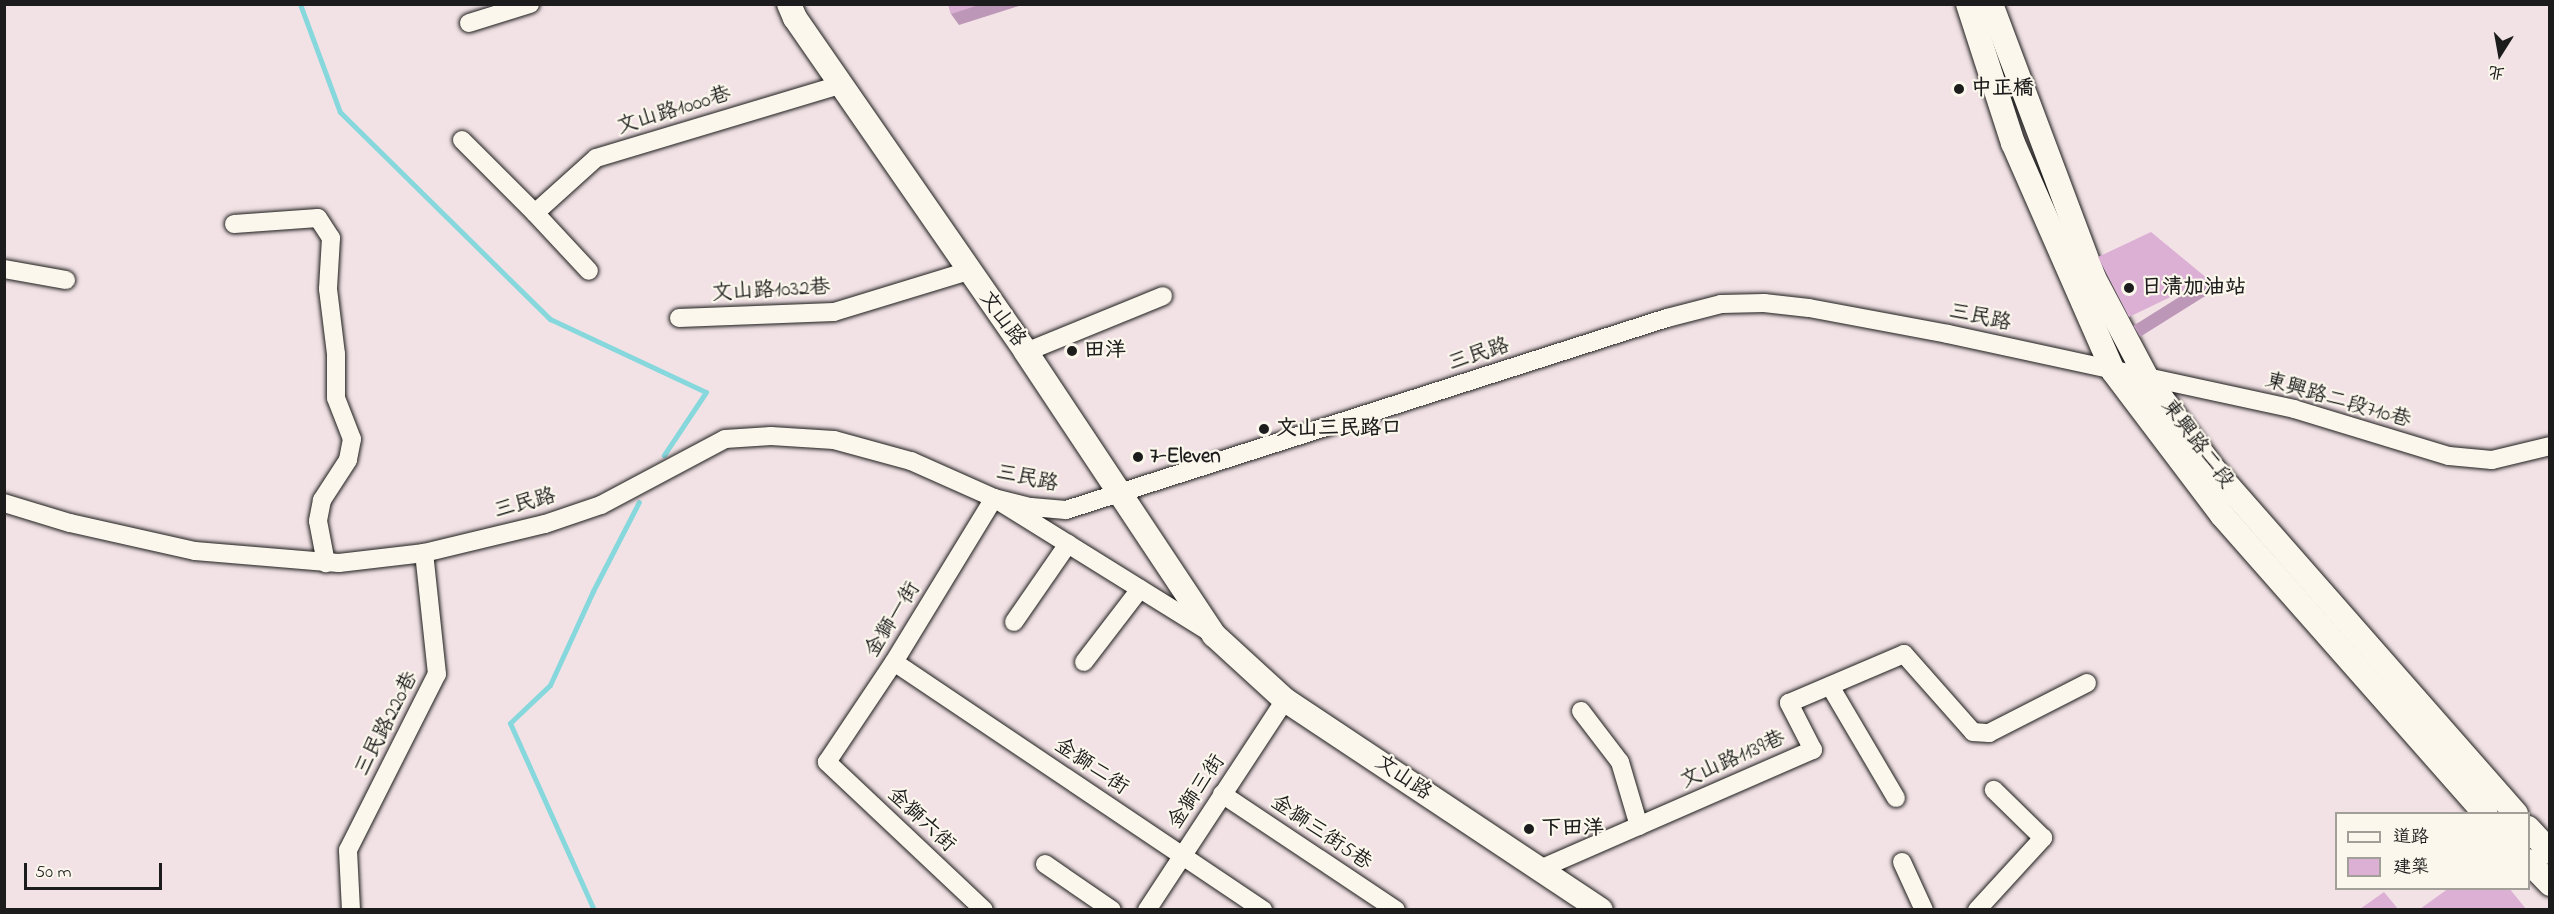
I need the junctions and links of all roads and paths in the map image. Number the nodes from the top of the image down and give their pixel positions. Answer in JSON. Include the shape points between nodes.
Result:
{"nodes":[{"id":1,"x":530,"y":4,"type":"edge"},
{"id":2,"x":789,"y":4,"type":"edge"},
{"id":3,"x":1968,"y":4,"type":"edge"},
{"id":4,"x":1990,"y":4,"type":"edge"},
{"id":5,"x":469,"y":23,"type":"dead end"},
{"id":6,"x":842,"y":84,"type":"junction"},
{"id":7,"x":462,"y":140,"type":"dead end"},
{"id":8,"x":535,"y":213,"type":"junction"},
{"id":9,"x":234,"y":224,"type":"dead end"},
{"id":10,"x":4,"y":269,"type":"edge"},
{"id":11,"x":589,"y":271,"type":"dead end"},
{"id":12,"x":968,"y":271,"type":"junction"},
{"id":13,"x":66,"y":280,"type":"dead end"},
{"id":14,"x":1163,"y":296,"type":"dead end"},
{"id":15,"x":679,"y":318,"type":"dead end"},
{"id":16,"x":1026,"y":352,"type":"junction"},
{"id":17,"x":2113,"y":371,"type":"junction"},
{"id":18,"x":2147,"y":378,"type":"junction"},
{"id":19,"x":2550,"y":446,"type":"edge"},
{"id":20,"x":1118,"y":495,"type":"junction"},
{"id":21,"x":994,"y":498,"type":"junction"},
{"id":22,"x":4,"y":503,"type":"edge"},
{"id":23,"x":1068,"y":544,"type":"junction"},
{"id":24,"x":424,"y":553,"type":"junction"},
{"id":25,"x":326,"y":563,"type":"junction"},
{"id":26,"x":1140,"y":589,"type":"junction"},
{"id":27,"x":1014,"y":622,"type":"dead end"},
{"id":28,"x":1214,"y":635,"type":"junction"},
{"id":29,"x":894,"y":662,"type":"junction"},
{"id":30,"x":1084,"y":662,"type":"dead end"},
{"id":31,"x":2087,"y":683,"type":"dead end"},
{"id":32,"x":1830,"y":686,"type":"junction"},
{"id":33,"x":1285,"y":700,"type":"junction"},
{"id":34,"x":1581,"y":711,"type":"dead end"},
{"id":35,"x":827,"y":762,"type":"joint"},
{"id":36,"x":1994,"y":790,"type":"dead end"},
{"id":37,"x":1222,"y":794,"type":"junction"},
{"id":38,"x":1896,"y":798,"type":"dead end"},
{"id":39,"x":2485,"y":812,"type":"edge"},
{"id":40,"x":2515,"y":812,"type":"edge"},
{"id":41,"x":1639,"y":826,"type":"junction"},
{"id":42,"x":2530,"y":829,"type":"edge"},
{"id":43,"x":2550,"y":852,"type":"edge"},
{"id":44,"x":1181,"y":854,"type":"junction"},
{"id":45,"x":1902,"y":861,"type":"dead end"},
{"id":46,"x":2530,"y":862,"type":"edge"},
{"id":47,"x":1045,"y":864,"type":"dead end"},
{"id":48,"x":1540,"y":869,"type":"junction"},
{"id":49,"x":2550,"y":884,"type":"edge"},
{"id":50,"x":1591,"y":907,"type":"edge"},
{"id":51,"x":351,"y":909,"type":"edge"},
{"id":52,"x":984,"y":909,"type":"edge"},
{"id":53,"x":1112,"y":909,"type":"edge"},
{"id":54,"x":1147,"y":909,"type":"edge"},
{"id":55,"x":1263,"y":909,"type":"edge"},
{"id":56,"x":1396,"y":909,"type":"edge"},
{"id":57,"x":1923,"y":909,"type":"edge"},
{"id":58,"x":1977,"y":909,"type":"edge"}],
"edges":[{"from":1,"to":5,"type":"street"},
{"from":2,"to":6,"type":"main road","name":"文山路"},
{"from":3,"to":17,"type":"main road","name":"東興路二段","via":[[2013,143]]},
{"from":4,"to":18,"type":"main road","name":"東興路二段","via":[[2094,278]]},
{"from":6,"to":8,"type":"street","name":"文山路1000巷","via":[[596,158]]},
{"from":6,"to":12,"type":"main road","name":"文山路"},
{"from":7,"to":8,"type":"street"},
{"from":8,"to":11,"type":"street"},
{"from":9,"to":25,"type":"street","via":[[318,218],[331,238],[328,290],[336,354],[336,398],[352,439],[348,460],[322,500],[318,522]]},
{"from":10,"to":13,"type":"street"},
{"from":12,"to":15,"type":"street","name":"文山路1032巷","via":[[834,312]]},
{"from":12,"to":16,"type":"main road","name":"文山路"},
{"from":14,"to":16,"type":"street"},
{"from":16,"to":20,"type":"main road","name":"文山路"},
{"from":17,"to":18,"type":"street","name":"東興路二段710巷"},
{"from":17,"to":20,"type":"street","name":"三民路","via":[[1809,308],[1721,304],[1666,318]]},
{"from":17,"to":39,"type":"main road","name":"東興路二段","via":[[2222,515]]},
{"from":18,"to":19,"type":"street","name":"東興路二段710巷","via":[[2294,409],[2449,456],[2493,460]]},
{"from":18,"to":40,"type":"main road","name":"東興路二段","via":[[2223,480]]},
{"from":20,"to":21,"type":"street","name":"三民路","via":[[1066,510]]},
{"from":20,"to":28,"type":"main road","name":"文山路"},
{"from":21,"to":23,"type":"street","name":"文山路"},
{"from":21,"to":24,"type":"street","name":"三民路","via":[[911,461],[834,440],[771,436],[725,439],[601,505],[545,524]]},
{"from":21,"to":29,"type":"street","name":"金獅一街"},
{"from":22,"to":25,"type":"street","name":"三民路","via":[[69,524],[195,551]]},
{"from":23,"to":26,"type":"street","name":"文山路"},
{"from":23,"to":27,"type":"street"},
{"from":24,"to":25,"type":"street","name":"三民路"},
{"from":24,"to":51,"type":"street","name":"三民路220巷","via":[[437,674],[348,850]]},
{"from":26,"to":28,"type":"street","name":"文山路"},
{"from":26,"to":30,"type":"street"},
{"from":28,"to":33,"type":"main road","name":"文山路"},
{"from":29,"to":35,"type":"street","name":"金獅一街"},
{"from":29,"to":44,"type":"street","name":"金獅二街"},
{"from":31,"to":32,"type":"street","name":"文山路1139巷","via":[[1989,733],[1973,732],[1904,654]]},
{"from":32,"to":38,"type":"street"},
{"from":32,"to":41,"type":"street","name":"文山路1139巷","via":[[1789,703],[1813,750]]},
{"from":33,"to":37,"type":"street","name":"金獅三街"},
{"from":33,"to":48,"type":"main road","name":"文山路"},
{"from":34,"to":41,"type":"street","via":[[1620,762]]},
{"from":35,"to":52,"type":"street","name":"金獅六街"},
{"from":36,"to":58,"type":"street","via":[[2043,838]]},
{"from":37,"to":44,"type":"street","name":"金獅三街"},
{"from":37,"to":56,"type":"street","name":"金獅三街5巷"},
{"from":41,"to":48,"type":"street","name":"文山路1139巷"},
{"from":42,"to":43,"type":"main road"},
{"from":44,"to":54,"type":"street","name":"金獅三街"},
{"from":44,"to":55,"type":"street","name":"金獅二街"},
{"from":45,"to":57,"type":"street"},
{"from":46,"to":49,"type":"main road"},
{"from":47,"to":53,"type":"street"},
{"from":48,"to":50,"type":"main road","name":"文山路"}]}
